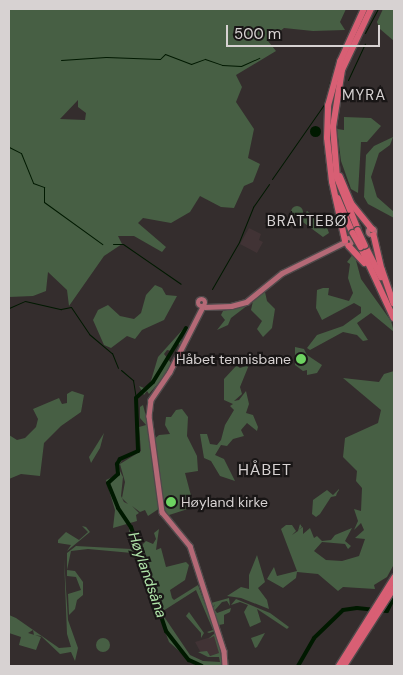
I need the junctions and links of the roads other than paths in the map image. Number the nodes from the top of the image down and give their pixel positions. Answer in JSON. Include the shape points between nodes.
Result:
{"nodes":[{"id":1,"x":364,"y":9,"type":"edge"},
{"id":2,"x":371,"y":9,"type":"edge"},
{"id":3,"x":333,"y":152,"type":"junction"},
{"id":4,"x":332,"y":174,"type":"junction"},
{"id":5,"x":371,"y":233,"type":"junction"},
{"id":6,"x":350,"y":240,"type":"junction"},
{"id":7,"x":393,"y":305,"type":"edge"},
{"id":8,"x":394,"y":318,"type":"edge"},
{"id":9,"x":394,"y":578,"type":"edge"},
{"id":10,"x":394,"y":588,"type":"edge"},
{"id":11,"x":387,"y":596,"type":"junction"},
{"id":12,"x":370,"y":622,"type":"junction"},
{"id":13,"x":225,"y":666,"type":"edge"},
{"id":14,"x":339,"y":666,"type":"edge"},
{"id":15,"x":344,"y":666,"type":"edge"}],
"edges":[{"from":1,"to":4,"type":"highway","via":[[331,90],[327,127]]},
{"from":2,"to":3,"type":"highway","via":[[342,70],[334,115]]},
{"from":3,"to":5,"type":"highway","via":[[352,204]]},
{"from":3,"to":6,"type":"highway"},
{"from":4,"to":6,"type":"highway"},
{"from":4,"to":6,"type":"highway"},
{"from":5,"to":6,"type":"main road"},
{"from":5,"to":7,"type":"highway"},
{"from":6,"to":7,"type":"highway"},
{"from":6,"to":7,"type":"highway","bridge":true,"via":[[363,246]]},
{"from":6,"to":13,"type":"main road","via":[[282,273],[249,300],[221,306],[203,305],[170,372],[151,400],[149,416],[162,512],[190,546],[224,652]]},
{"from":7,"to":8,"type":"highway"},
{"from":9,"to":11,"type":"highway"},
{"from":10,"to":11,"type":"highway"},
{"from":11,"to":12,"type":"highway"},
{"from":12,"to":14,"type":"highway"},
{"from":12,"to":15,"type":"highway"}]}
